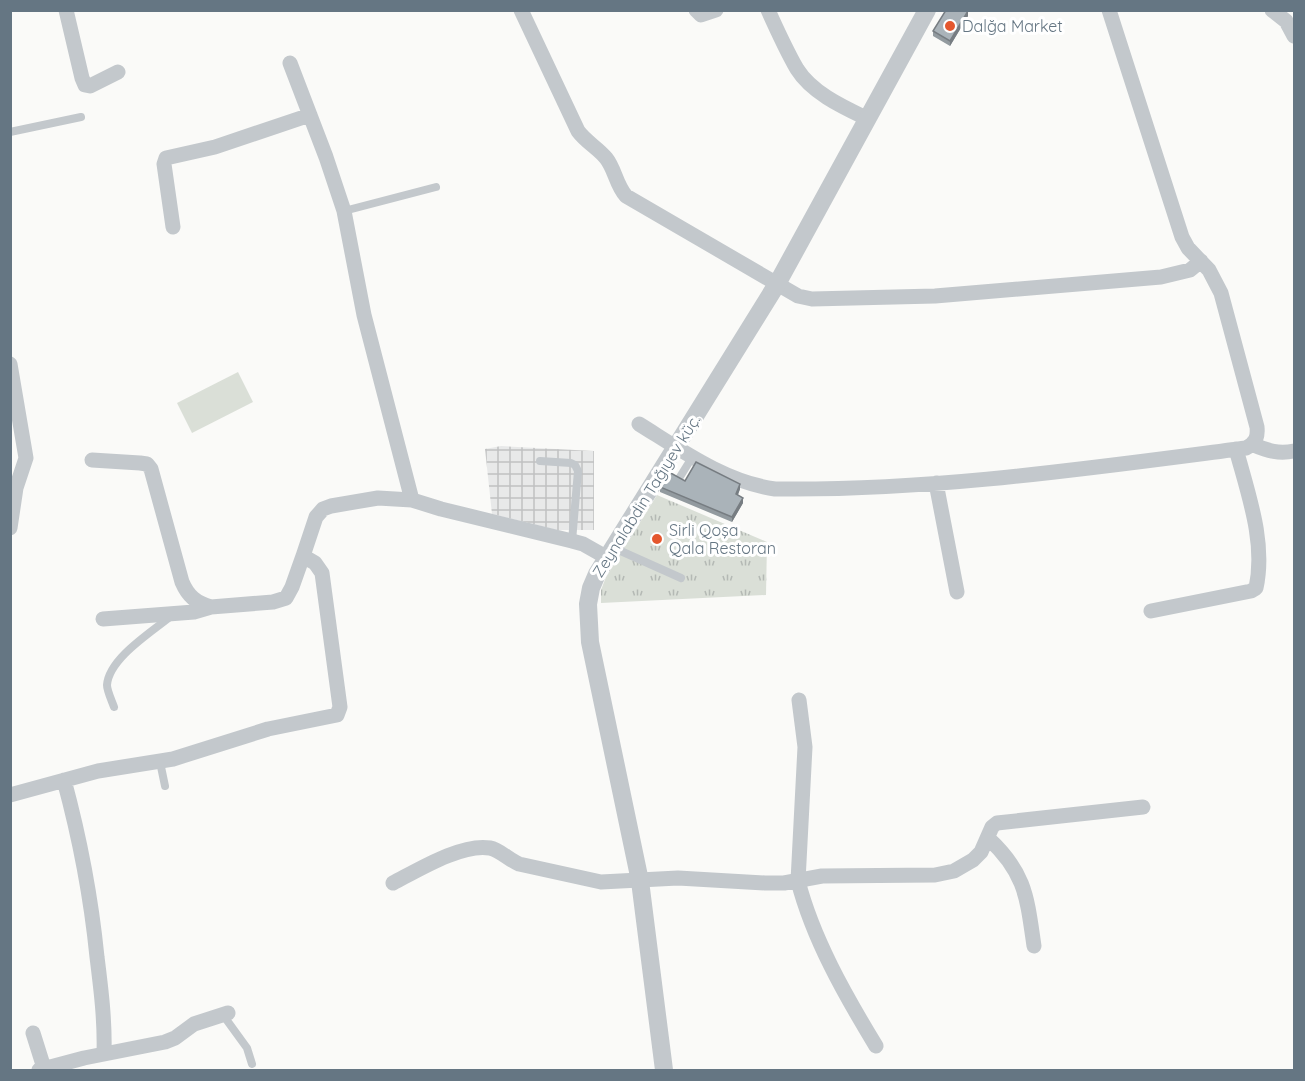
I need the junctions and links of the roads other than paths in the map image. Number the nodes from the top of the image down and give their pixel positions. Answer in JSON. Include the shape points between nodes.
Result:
{"nodes":[{"id":1,"x":66,"y":10,"type":"edge"},
{"id":2,"x":521,"y":10,"type":"edge"},
{"id":3,"x":696,"y":10,"type":"edge"},
{"id":4,"x":716,"y":10,"type":"edge"},
{"id":5,"x":768,"y":10,"type":"edge"},
{"id":6,"x":927,"y":10,"type":"edge"},
{"id":7,"x":1109,"y":10,"type":"edge"},
{"id":8,"x":1272,"y":10,"type":"edge"},
{"id":9,"x":1294,"y":36,"type":"edge"},
{"id":10,"x":290,"y":63,"type":"dead end"},
{"id":11,"x":118,"y":72,"type":"dead end"},
{"id":12,"x":310,"y":115,"type":"junction"},
{"id":13,"x":81,"y":117,"type":"dead end"},
{"id":14,"x":867,"y":119,"type":"junction"},
{"id":15,"x":10,"y":132,"type":"edge"},
{"id":16,"x":436,"y":187,"type":"dead end"},
{"id":17,"x":344,"y":211,"type":"junction"},
{"id":18,"x":173,"y":227,"type":"dead end"},
{"id":19,"x":1200,"y":261,"type":"junction"},
{"id":20,"x":777,"y":284,"type":"junction"},
{"id":21,"x":11,"y":371,"type":"edge"},
{"id":22,"x":639,"y":424,"type":"dead end"},
{"id":23,"x":1254,"y":444,"type":"junction"},
{"id":24,"x":677,"y":447,"type":"junction"},
{"id":25,"x":1236,"y":449,"type":"junction"},
{"id":26,"x":1294,"y":451,"type":"edge"},
{"id":27,"x":693,"y":456,"type":"junction"},
{"id":28,"x":92,"y":460,"type":"dead end"},
{"id":29,"x":540,"y":460,"type":"dead end"},
{"id":30,"x":678,"y":480,"type":"edge"},
{"id":31,"x":936,"y":483,"type":"junction"},
{"id":32,"x":412,"y":500,"type":"junction"},
{"id":33,"x":10,"y":528,"type":"edge"},
{"id":34,"x":572,"y":540,"type":"junction"},
{"id":35,"x":609,"y":552,"type":"junction"},
{"id":36,"x":303,"y":556,"type":"junction"},
{"id":37,"x":681,"y":578,"type":"dead end"},
{"id":38,"x":957,"y":592,"type":"dead end"},
{"id":39,"x":211,"y":608,"type":"junction"},
{"id":40,"x":1151,"y":611,"type":"dead end"},
{"id":41,"x":174,"y":614,"type":"junction"},
{"id":42,"x":103,"y":619,"type":"dead end"},
{"id":43,"x":799,"y":700,"type":"dead end"},
{"id":44,"x":114,"y":707,"type":"dead end"},
{"id":45,"x":160,"y":762,"type":"junction"},
{"id":46,"x":64,"y":780,"type":"junction"},
{"id":47,"x":165,"y":786,"type":"dead end"},
{"id":48,"x":10,"y":795,"type":"edge"},
{"id":49,"x":1143,"y":807,"type":"dead end"},
{"id":50,"x":988,"y":838,"type":"junction"},
{"id":51,"x":640,"y":880,"type":"junction"},
{"id":52,"x":798,"y":881,"type":"junction"},
{"id":53,"x":393,"y":884,"type":"dead end"},
{"id":54,"x":1034,"y":946,"type":"dead end"},
{"id":55,"x":225,"y":1014,"type":"joint"},
{"id":56,"x":33,"y":1033,"type":"dead end"},
{"id":57,"x":876,"y":1046,"type":"dead end"},
{"id":58,"x":104,"y":1053,"type":"junction"},
{"id":59,"x":85,"y":1064,"type":"edge"},
{"id":60,"x":252,"y":1064,"type":"dead end"},
{"id":61,"x":41,"y":1070,"type":"edge"},
{"id":62,"x":664,"y":1071,"type":"edge"}],
"edges":[{"from":1,"to":11,"type":"street","via":[[85,85]]},
{"from":2,"to":20,"type":"street","via":[[578,131],[605,157],[626,196]]},
{"from":3,"to":4,"type":"street","via":[[701,15]]},
{"from":5,"to":14,"type":"street","via":[[797,70],[817,90]]},
{"from":6,"to":14,"type":"street","name":"Zeynalabdin Tağıyev küç."},
{"from":7,"to":19,"type":"street","via":[[1182,237]]},
{"from":8,"to":9,"type":"street","via":[[1286,21]]},
{"from":10,"to":12,"type":"street"},
{"from":12,"to":17,"type":"street"},
{"from":12,"to":18,"type":"street","via":[[215,147],[166,158]]},
{"from":13,"to":15,"type":"lane"},
{"from":14,"to":20,"type":"street","name":"Zeynalabdin Tağıyev küç."},
{"from":16,"to":17,"type":"lane"},
{"from":17,"to":32,"type":"street","via":[[364,315]]},
{"from":19,"to":20,"type":"street","via":[[1190,270],[1161,277],[935,296],[812,299]]},
{"from":19,"to":23,"type":"street","via":[[1221,293],[1257,427]]},
{"from":20,"to":24,"type":"street","name":"Zeynalabdin Tağıyev küç."},
{"from":21,"to":33,"type":"street","via":[[26,458],[16,488]]},
{"from":22,"to":24,"type":"street"},
{"from":23,"to":25,"type":"street"},
{"from":23,"to":26,"type":"street","via":[[1267,451]]},
{"from":24,"to":27,"type":"street"},
{"from":24,"to":35,"type":"street","name":"Zeynalabdin Tağıyev küç."},
{"from":25,"to":31,"type":"street"},
{"from":25,"to":40,"type":"street","via":[[1257,535],[1256,588]]},
{"from":27,"to":30,"type":"lane"},
{"from":27,"to":31,"type":"street","via":[[738,480],[775,489]]},
{"from":28,"to":39,"type":"street","via":[[147,464],[152,469],[182,582],[190,597]]},
{"from":29,"to":34,"type":"lane","via":[[572,463],[578,471]]},
{"from":31,"to":38,"type":"street"},
{"from":32,"to":34,"type":"street"},
{"from":32,"to":36,"type":"street","via":[[378,498],[323,509],[316,517]]},
{"from":34,"to":35,"type":"street"},
{"from":35,"to":37,"type":"lane"},
{"from":35,"to":51,"type":"street","name":"Zeynalabdin Tağıyev küç.","via":[[591,588],[588,622]]},
{"from":36,"to":39,"type":"street","via":[[286,598]]},
{"from":36,"to":45,"type":"street","via":[[322,573],[340,712]]},
{"from":39,"to":41,"type":"street"},
{"from":41,"to":42,"type":"street"},
{"from":41,"to":44,"type":"lane","via":[[120,658],[107,685]]},
{"from":43,"to":52,"type":"street","via":[[805,747]]},
{"from":45,"to":46,"type":"street"},
{"from":45,"to":47,"type":"lane"},
{"from":46,"to":48,"type":"street"},
{"from":46,"to":58,"type":"street","via":[[86,868],[105,1026]]},
{"from":49,"to":50,"type":"street","via":[[1007,820],[992,827]]},
{"from":50,"to":52,"type":"street","via":[[973,860],[954,871],[935,875],[822,876]]},
{"from":50,"to":54,"type":"street","via":[[1005,854],[1020,878]]},
{"from":51,"to":52,"type":"street","via":[[678,878],[765,884]]},
{"from":51,"to":53,"type":"street","via":[[601,882],[519,864],[498,850],[480,848],[424,867]]},
{"from":51,"to":62,"type":"street","name":"Zeynalabdin Tağıyev küç."},
{"from":52,"to":57,"type":"street","via":[[845,995]]},
{"from":55,"to":58,"type":"street","via":[[194,1024],[165,1042]]},
{"from":55,"to":60,"type":"lane","via":[[247,1048]]},
{"from":56,"to":61,"type":"street"},
{"from":58,"to":59,"type":"street"},
{"from":59,"to":61,"type":"street"}]}
